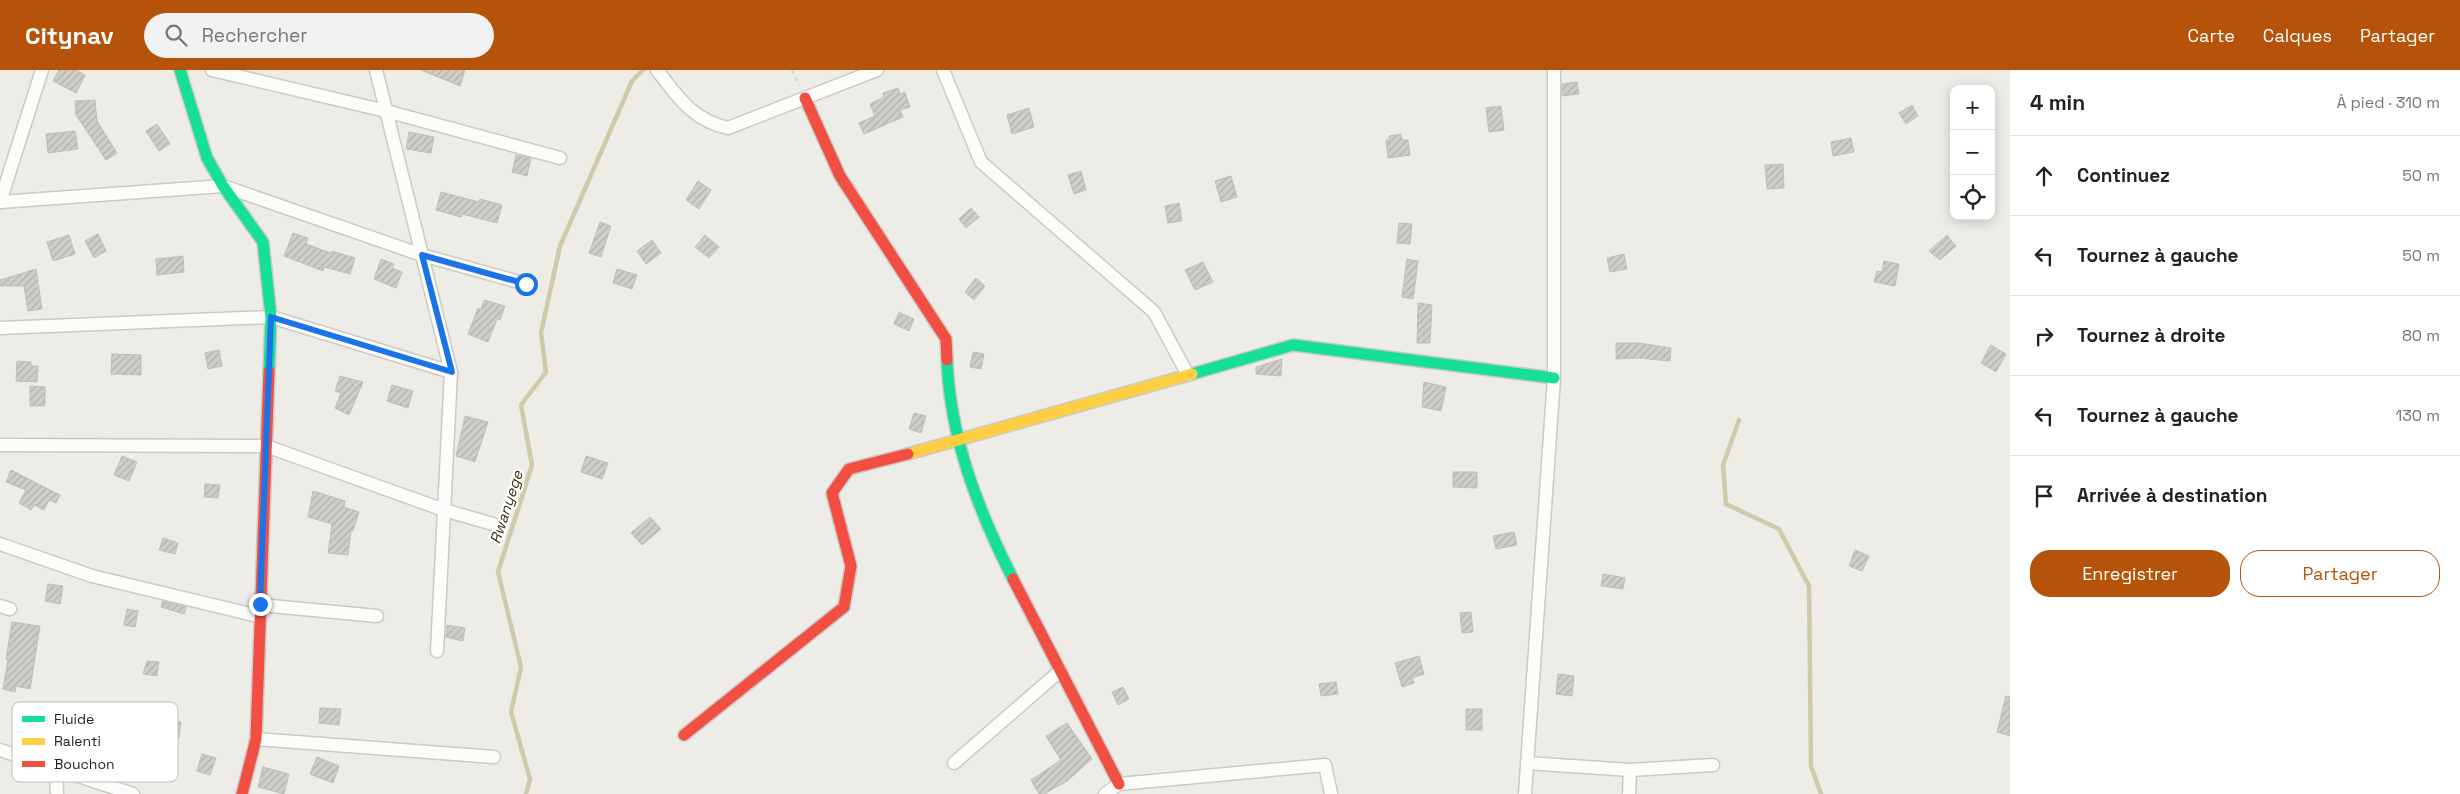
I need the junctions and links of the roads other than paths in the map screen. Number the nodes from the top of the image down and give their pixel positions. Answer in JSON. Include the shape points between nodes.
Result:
{"nodes":[{"id":1,"x":42,"y":70,"type":"edge"},
{"id":2,"x":180,"y":70,"type":"edge"},
{"id":3,"x":212,"y":70,"type":"edge"},
{"id":4,"x":376,"y":70,"type":"edge"},
{"id":5,"x":657,"y":70,"type":"edge"},
{"id":6,"x":877,"y":70,"type":"edge"},
{"id":7,"x":943,"y":70,"type":"edge"},
{"id":8,"x":1554,"y":70,"type":"edge"},
{"id":9,"x":805,"y":98,"type":"junction"},
{"id":10,"x":386,"y":111,"type":"junction"},
{"id":11,"x":560,"y":158,"type":"dead end"},
{"id":12,"x":222,"y":186,"type":"junction"},
{"id":13,"x":0,"y":202,"type":"edge"},
{"id":14,"x":422,"y":255,"type":"junction"},
{"id":15,"x":526,"y":284,"type":"dead end"},
{"id":16,"x":271,"y":317,"type":"junction"},
{"id":17,"x":0,"y":328,"type":"edge"},
{"id":18,"x":452,"y":372,"type":"junction"},
{"id":19,"x":1188,"y":375,"type":"junction"},
{"id":20,"x":1554,"y":378,"type":"junction"},
{"id":21,"x":958,"y":441,"type":"junction"},
{"id":22,"x":0,"y":445,"type":"edge"},
{"id":23,"x":266,"y":446,"type":"junction"},
{"id":24,"x":444,"y":510,"type":"junction"},
{"id":25,"x":493,"y":524,"type":"dead end"},
{"id":26,"x":0,"y":544,"type":"edge"},
{"id":27,"x":259,"y":610,"type":"junction"},
{"id":28,"x":377,"y":616,"type":"dead end"},
{"id":29,"x":436,"y":651,"type":"dead end"},
{"id":30,"x":1060,"y":671,"type":"junction"},
{"id":31,"x":684,"y":735,"type":"dead end"},
{"id":32,"x":256,"y":739,"type":"junction"},
{"id":33,"x":0,"y":750,"type":"edge"},
{"id":34,"x":12,"y":754,"type":"edge"},
{"id":35,"x":494,"y":757,"type":"dead end"},
{"id":36,"x":954,"y":763,"type":"dead end"},
{"id":37,"x":1528,"y":763,"type":"junction"},
{"id":38,"x":1713,"y":765,"type":"dead end"},
{"id":39,"x":1630,"y":770,"type":"junction"},
{"id":40,"x":99,"y":782,"type":"edge"},
{"id":41,"x":1119,"y":784,"type":"junction"},
{"id":42,"x":134,"y":794,"type":"edge"},
{"id":43,"x":242,"y":794,"type":"edge"},
{"id":44,"x":1105,"y":794,"type":"edge"},
{"id":45,"x":1331,"y":794,"type":"edge"},
{"id":46,"x":1525,"y":794,"type":"edge"},
{"id":47,"x":1629,"y":794,"type":"edge"}],
"edges":[{"from":1,"to":13,"type":"street"},
{"from":2,"to":12,"type":"street","via":[[207,158]]},
{"from":3,"to":10,"type":"street"},
{"from":4,"to":10,"type":"street"},
{"from":5,"to":9,"type":"street","via":[[683,103],[709,124],[728,128]]},
{"from":6,"to":9,"type":"street"},
{"from":7,"to":19,"type":"street","via":[[981,162],[1154,312]]},
{"from":8,"to":20,"type":"street"},
{"from":9,"to":21,"type":"street","via":[[840,176],[946,339],[948,392]]},
{"from":10,"to":11,"type":"street"},
{"from":10,"to":14,"type":"street"},
{"from":12,"to":13,"type":"street"},
{"from":12,"to":14,"type":"street"},
{"from":12,"to":16,"type":"street","via":[[263,242]]},
{"from":14,"to":15,"type":"street"},
{"from":14,"to":18,"type":"street"},
{"from":16,"to":17,"type":"street"},
{"from":16,"to":18,"type":"street"},
{"from":16,"to":23,"type":"street"},
{"from":18,"to":24,"type":"street"},
{"from":19,"to":20,"type":"street","via":[[1293,345]]},
{"from":19,"to":21,"type":"street"},
{"from":20,"to":37,"type":"street"},
{"from":21,"to":30,"type":"street","via":[[991,535]]},
{"from":21,"to":31,"type":"street","via":[[849,469],[832,493],[851,566],[844,607]]},
{"from":22,"to":23,"type":"street"},
{"from":23,"to":24,"type":"street"},
{"from":23,"to":27,"type":"street"},
{"from":24,"to":25,"type":"street"},
{"from":24,"to":29,"type":"street"},
{"from":26,"to":27,"type":"street","via":[[92,576]]},
{"from":27,"to":28,"type":"street"},
{"from":27,"to":32,"type":"street"},
{"from":30,"to":36,"type":"street"},
{"from":30,"to":41,"type":"street"},
{"from":32,"to":35,"type":"street"},
{"from":32,"to":43,"type":"street"},
{"from":33,"to":34,"type":"street"},
{"from":37,"to":39,"type":"street"},
{"from":37,"to":46,"type":"street"},
{"from":38,"to":39,"type":"street"},
{"from":39,"to":47,"type":"street"},
{"from":40,"to":42,"type":"street"},
{"from":41,"to":44,"type":"street"},
{"from":41,"to":45,"type":"street","via":[[1325,764]]}]}
